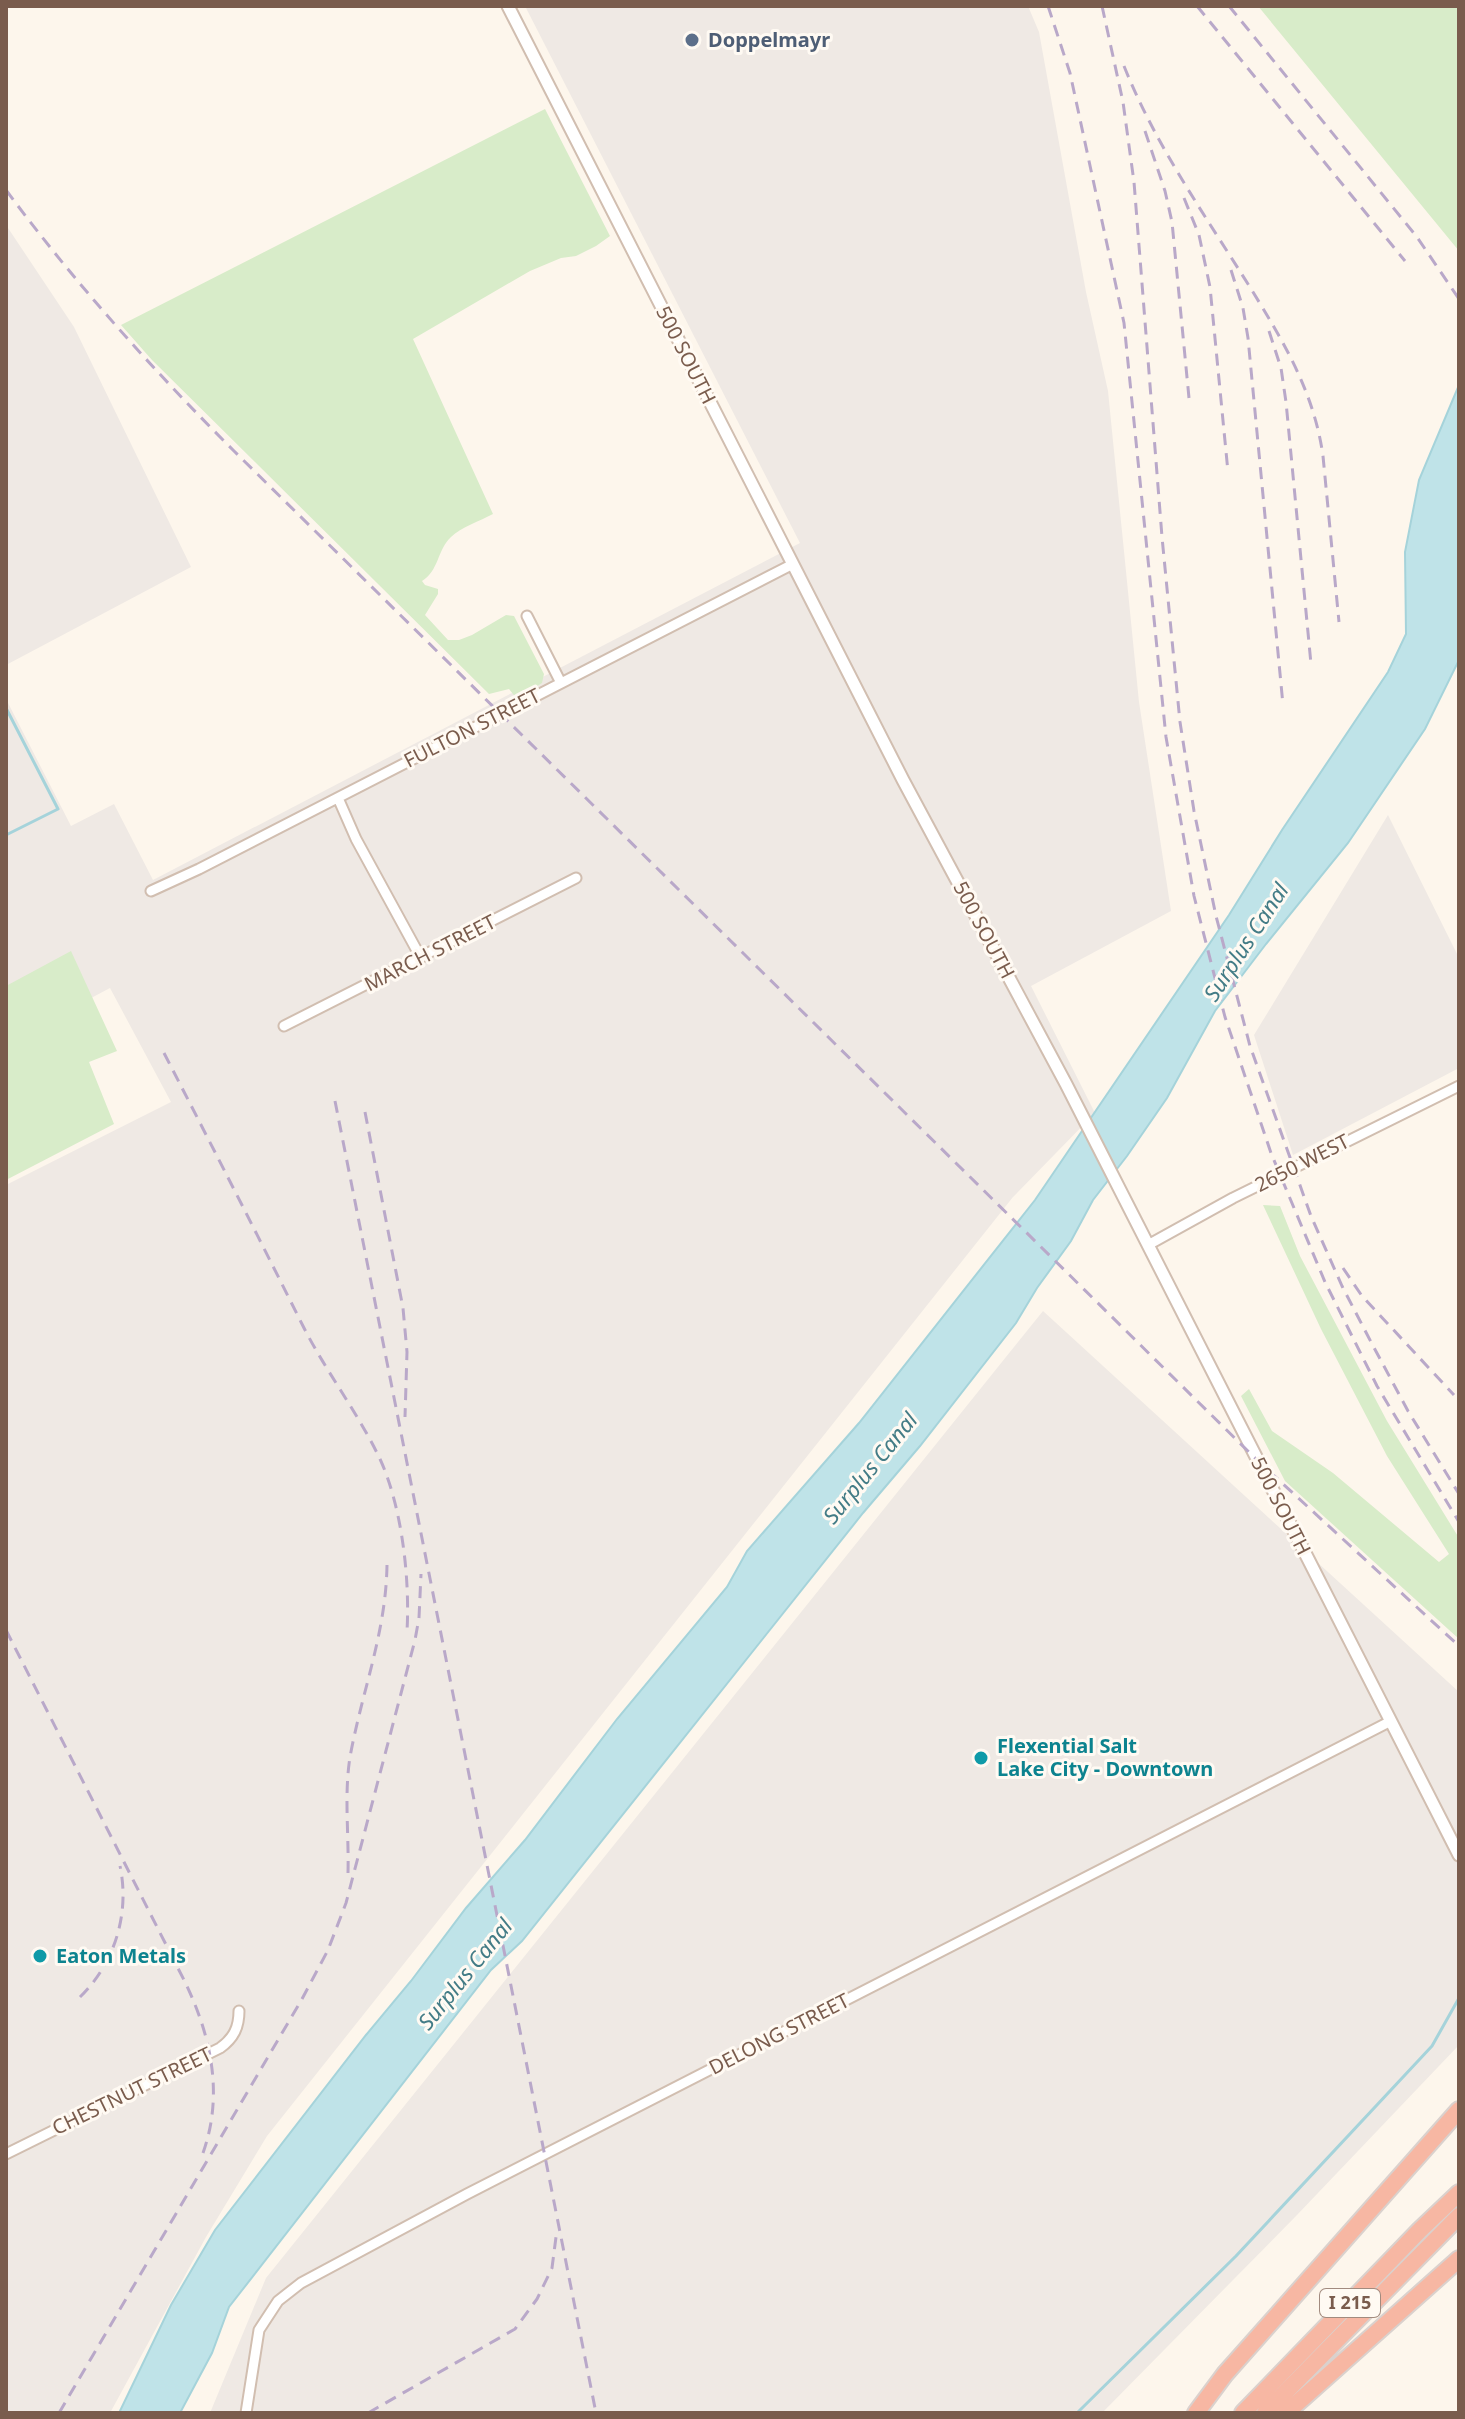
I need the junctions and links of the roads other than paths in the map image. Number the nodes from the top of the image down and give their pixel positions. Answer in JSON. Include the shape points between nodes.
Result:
{"nodes":[{"id":1,"x":508,"y":6,"type":"edge"},
{"id":2,"x":793,"y":564,"type":"junction"},
{"id":3,"x":527,"y":616,"type":"dead end"},
{"id":4,"x":561,"y":683,"type":"junction"},
{"id":5,"x":338,"y":798,"type":"junction"},
{"id":6,"x":576,"y":878,"type":"dead end"},
{"id":7,"x":151,"y":891,"type":"dead end"},
{"id":8,"x":421,"y":958,"type":"junction"},
{"id":9,"x":284,"y":1026,"type":"dead end"},
{"id":10,"x":1459,"y":1086,"type":"edge"},
{"id":11,"x":1148,"y":1245,"type":"junction"},
{"id":12,"x":1391,"y":1721,"type":"junction"},
{"id":13,"x":1459,"y":1855,"type":"edge"},
{"id":14,"x":239,"y":2011,"type":"dead end"},
{"id":15,"x":1459,"y":2110,"type":"edge"},
{"id":16,"x":6,"y":2154,"type":"edge"},
{"id":17,"x":1459,"y":2193,"type":"edge"},
{"id":18,"x":1459,"y":2216,"type":"edge"},
{"id":19,"x":1459,"y":2259,"type":"edge"},
{"id":20,"x":246,"y":2413,"type":"edge"},
{"id":21,"x":1196,"y":2413,"type":"edge"},
{"id":22,"x":1243,"y":2413,"type":"edge"},
{"id":23,"x":1265,"y":2413,"type":"edge"},
{"id":24,"x":1286,"y":2413,"type":"edge"}],
"edges":[{"from":1,"to":2,"type":"street","name":"500 SOUTH"},
{"from":2,"to":4,"type":"street","name":"FULTON STREET"},
{"from":2,"to":11,"type":"street","name":"500 SOUTH"},
{"from":3,"to":4,"type":"street"},
{"from":4,"to":5,"type":"street","name":"FULTON STREET"},
{"from":5,"to":7,"type":"street","name":"FULTON STREET"},
{"from":5,"to":8,"type":"street"},
{"from":6,"to":8,"type":"street","name":"MARCH STREET"},
{"from":8,"to":9,"type":"street","name":"MARCH STREET"},
{"from":10,"to":11,"type":"street","name":"2650 WEST"},
{"from":11,"to":12,"type":"street","name":"500 SOUTH"},
{"from":12,"to":13,"type":"street","name":"500 SOUTH"},
{"from":12,"to":20,"type":"street","name":"DELONG STREET","via":[[312,2277],[278,2301],[259,2330]]},
{"from":14,"to":16,"type":"street","name":"CHESTNUT STREET","via":[[232,2038],[220,2048]]},
{"from":15,"to":21,"type":"highway"},
{"from":17,"to":22,"type":"highway","number":"I 215"},
{"from":18,"to":23,"type":"highway","number":"I 215"},
{"from":19,"to":24,"type":"highway"}]}
